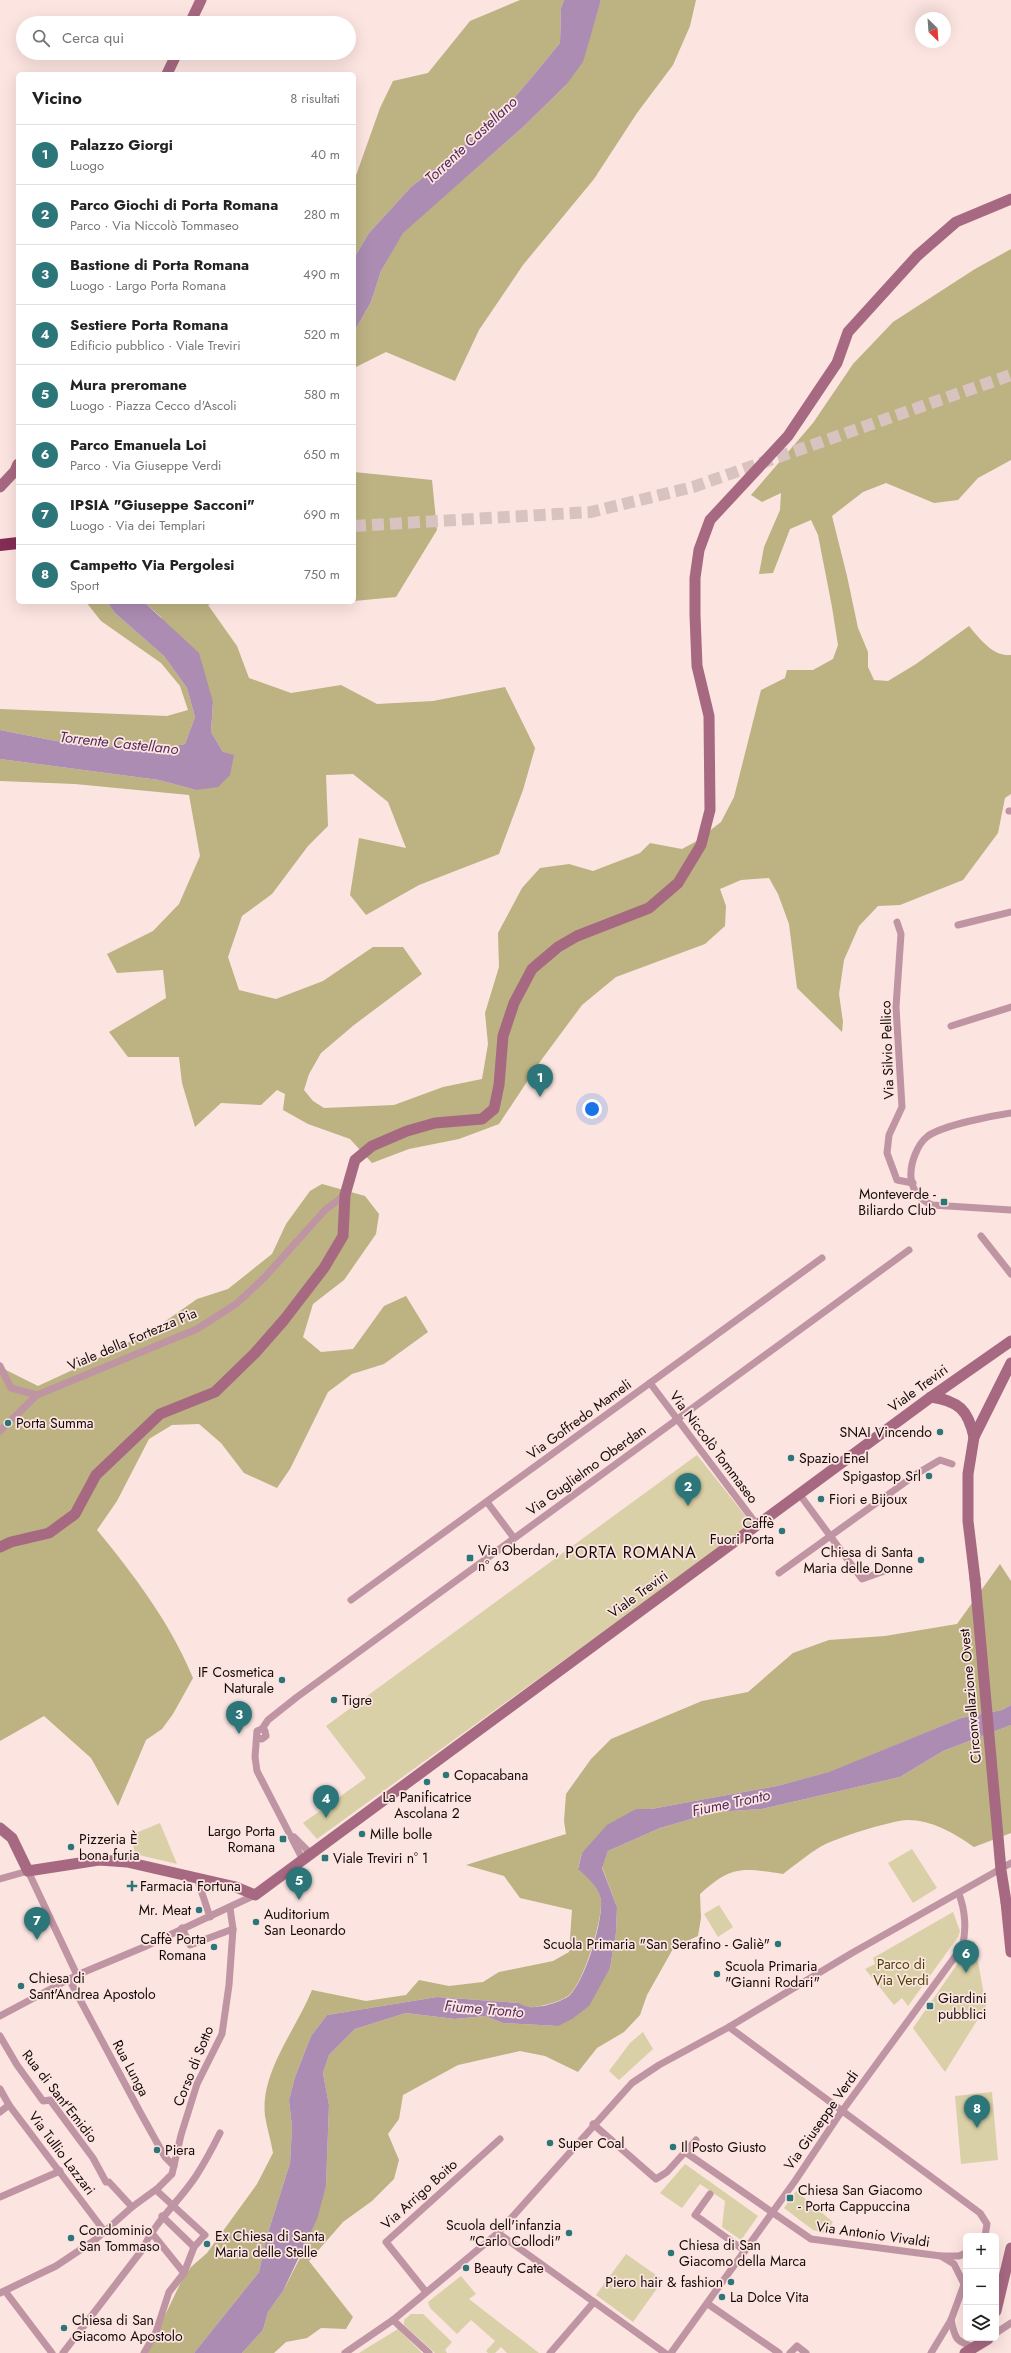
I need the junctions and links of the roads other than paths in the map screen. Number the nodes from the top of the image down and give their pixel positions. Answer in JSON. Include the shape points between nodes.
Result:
{"nodes":[{"id":1,"x":201,"y":0,"type":"edge"},
{"id":2,"x":193,"y":16,"type":"edge"},
{"id":3,"x":173,"y":60,"type":"edge"},
{"id":4,"x":168,"y":72,"type":"edge"},
{"id":5,"x":1011,"y":199,"type":"edge"},
{"id":6,"x":16,"y":469,"type":"edge"},
{"id":7,"x":0,"y":488,"type":"edge"},
{"id":8,"x":16,"y":544,"type":"edge"},
{"id":9,"x":0,"y":545,"type":"edge"},
{"id":10,"x":1011,"y":912,"type":"edge"},
{"id":11,"x":897,"y":922,"type":"dead end"},
{"id":12,"x":958,"y":925,"type":"dead end"},
{"id":13,"x":1011,"y":1007,"type":"edge"},
{"id":14,"x":951,"y":1026,"type":"dead end"},
{"id":15,"x":1011,"y":1113,"type":"edge"},
{"id":16,"x":913,"y":1184,"type":"junction"},
{"id":17,"x":345,"y":1195,"type":"junction"},
{"id":18,"x":1011,"y":1210,"type":"edge"},
{"id":19,"x":981,"y":1236,"type":"dead end"},
{"id":20,"x":909,"y":1250,"type":"dead end"},
{"id":21,"x":822,"y":1258,"type":"dead end"},
{"id":22,"x":1011,"y":1274,"type":"edge"},
{"id":23,"x":1011,"y":1341,"type":"edge"},
{"id":24,"x":1011,"y":1363,"type":"edge"},
{"id":25,"x":0,"y":1366,"type":"edge"},
{"id":26,"x":650,"y":1384,"type":"junction"},
{"id":27,"x":37,"y":1395,"type":"junction"},
{"id":28,"x":931,"y":1397,"type":"junction"},
{"id":29,"x":676,"y":1420,"type":"junction"},
{"id":30,"x":0,"y":1431,"type":"edge"},
{"id":31,"x":974,"y":1437,"type":"junction"},
{"id":32,"x":952,"y":1464,"type":"dead end"},
{"id":33,"x":800,"y":1495,"type":"junction"},
{"id":34,"x":487,"y":1502,"type":"junction"},
{"id":35,"x":758,"y":1526,"type":"junction"},
{"id":36,"x":830,"y":1536,"type":"junction"},
{"id":37,"x":514,"y":1538,"type":"junction"},
{"id":38,"x":0,"y":1547,"type":"edge"},
{"id":39,"x":890,"y":1569,"type":"dead end"},
{"id":40,"x":779,"y":1573,"type":"dead end"},
{"id":41,"x":351,"y":1600,"type":"dead end"},
{"id":42,"x":0,"y":1828,"type":"edge"},
{"id":43,"x":307,"y":1857,"type":"junction"},
{"id":44,"x":1011,"y":1864,"type":"edge"},
{"id":45,"x":28,"y":1871,"type":"junction"},
{"id":46,"x":197,"y":1878,"type":"junction"},
{"id":47,"x":0,"y":1879,"type":"edge"},
{"id":48,"x":959,"y":1894,"type":"junction"},
{"id":49,"x":255,"y":1895,"type":"junction"},
{"id":50,"x":230,"y":1908,"type":"junction"},
{"id":51,"x":210,"y":1917,"type":"junction"},
{"id":52,"x":182,"y":1928,"type":"junction"},
{"id":53,"x":233,"y":1929,"type":"junction"},
{"id":54,"x":1011,"y":1952,"type":"edge"},
{"id":55,"x":77,"y":1974,"type":"junction"},
{"id":56,"x":69,"y":1979,"type":"junction"},
{"id":57,"x":0,"y":2016,"type":"edge"},
{"id":58,"x":729,"y":2027,"type":"junction"},
{"id":59,"x":0,"y":2036,"type":"edge"},
{"id":60,"x":0,"y":2089,"type":"edge"},
{"id":61,"x":9,"y":2105,"type":"junction"},
{"id":62,"x":842,"y":2111,"type":"junction"},
{"id":63,"x":0,"y":2112,"type":"edge"},
{"id":64,"x":593,"y":2124,"type":"junction"},
{"id":65,"x":220,"y":2133,"type":"dead end"},
{"id":66,"x":500,"y":2139,"type":"dead end"},
{"id":67,"x":696,"y":2140,"type":"dead end"},
{"id":68,"x":685,"y":2152,"type":"junction"},
{"id":69,"x":174,"y":2166,"type":"junction"},
{"id":70,"x":60,"y":2171,"type":"junction"},
{"id":71,"x":156,"y":2190,"type":"junction"},
{"id":72,"x":710,"y":2194,"type":"dead end"},
{"id":73,"x":0,"y":2197,"type":"edge"},
{"id":74,"x":173,"y":2205,"type":"junction"},
{"id":75,"x":132,"y":2207,"type":"junction"},
{"id":76,"x":772,"y":2213,"type":"junction"},
{"id":77,"x":162,"y":2216,"type":"junction"},
{"id":78,"x":105,"y":2232,"type":"junction"},
{"id":79,"x":151,"y":2232,"type":"junction"},
{"id":80,"x":498,"y":2233,"type":"junction"},
{"id":81,"x":986,"y":2233,"type":"edge"},
{"id":82,"x":194,"y":2247,"type":"junction"},
{"id":83,"x":1011,"y":2248,"type":"edge"},
{"id":84,"x":745,"y":2251,"type":"junction"},
{"id":85,"x":963,"y":2254,"type":"edge"},
{"id":86,"x":941,"y":2256,"type":"junction"},
{"id":87,"x":184,"y":2273,"type":"junction"},
{"id":88,"x":963,"y":2279,"type":"edge"},
{"id":89,"x":963,"y":2287,"type":"edge"},
{"id":90,"x":2,"y":2292,"type":"edge"},
{"id":91,"x":426,"y":2292,"type":"junction"},
{"id":92,"x":594,"y":2302,"type":"junction"},
{"id":93,"x":708,"y":2304,"type":"junction"},
{"id":94,"x":997,"y":2305,"type":"edge"},
{"id":95,"x":393,"y":2320,"type":"junction"},
{"id":96,"x":951,"y":2320,"type":"junction"},
{"id":97,"x":1011,"y":2323,"type":"edge"},
{"id":98,"x":999,"y":2331,"type":"edge"},
{"id":99,"x":988,"y":2341,"type":"edge"},
{"id":100,"x":980,"y":2350,"type":"edge"},
{"id":101,"x":52,"y":2353,"type":"edge"},
{"id":102,"x":63,"y":2353,"type":"edge"},
{"id":103,"x":144,"y":2353,"type":"edge"},
{"id":104,"x":345,"y":2353,"type":"edge"},
{"id":105,"x":429,"y":2353,"type":"edge"},
{"id":106,"x":550,"y":2353,"type":"edge"},
{"id":107,"x":665,"y":2353,"type":"edge"},
{"id":108,"x":671,"y":2353,"type":"edge"},
{"id":109,"x":779,"y":2353,"type":"edge"},
{"id":110,"x":790,"y":2353,"type":"edge"},
{"id":111,"x":806,"y":2353,"type":"edge"},
{"id":112,"x":931,"y":2353,"type":"edge"},
{"id":113,"x":965,"y":2353,"type":"edge"}],
"edges":[{"from":1,"to":2,"type":"street"},
{"from":3,"to":4,"type":"street"},
{"from":5,"to":17,"type":"street","via":[[956,222],[917,256],[848,332],[837,363],[788,436],[710,520],[699,550],[694,615],[697,666],[709,716],[710,810],[701,845],[678,883],[649,908],[577,936],[558,947],[532,969],[514,1003],[503,1036],[499,1085],[494,1109],[482,1119],[436,1123],[372,1146],[355,1160]]},
{"from":6,"to":7,"type":"street"},
{"from":8,"to":9,"type":"highway"},
{"from":10,"to":12,"type":"street"},
{"from":11,"to":16,"type":"street","name":"Via Silvio Pellico","via":[[901,934],[896,1007],[902,1107],[889,1135],[887,1153],[897,1180]]},
{"from":13,"to":14,"type":"street"},
{"from":15,"to":16,"type":"street","via":[[954,1126],[927,1137],[910,1169]]},
{"from":16,"to":18,"type":"street","via":[[922,1200],[932,1205]]},
{"from":17,"to":27,"type":"street","name":"Viale della Fortezza Pia","via":[[326,1209],[264,1278],[236,1304],[197,1329]]},
{"from":17,"to":38,"type":"street","via":[[343,1236],[324,1268],[255,1354],[215,1392],[160,1414],[149,1423],[96,1475],[74,1514],[68,1519],[49,1533]]},
{"from":19,"to":22,"type":"street"},
{"from":20,"to":29,"type":"street","name":"Via Guglielmo Oberdan"},
{"from":21,"to":26,"type":"street","name":"Via Goffredo Mameli"},
{"from":23,"to":28,"type":"street","name":"Viale Treviri"},
{"from":24,"to":31,"type":"street","name":"Circonvallazione Ovest"},
{"from":25,"to":27,"type":"street","via":[[12,1388]]},
{"from":26,"to":29,"type":"street","name":"Via Niccolò Tommaseo"},
{"from":26,"to":34,"type":"street","name":"Via Goffredo Mameli"},
{"from":27,"to":30,"type":"street"},
{"from":28,"to":31,"type":"street","name":"Circonvallazione Ovest","via":[[942,1398],[962,1408],[968,1415]]},
{"from":28,"to":33,"type":"street","name":"Viale Treviri"},
{"from":29,"to":35,"type":"street","name":"Via Niccolò Tommaseo"},
{"from":29,"to":37,"type":"street","name":"Via Guglielmo Oberdan"},
{"from":31,"to":54,"type":"street","name":"Circonvallazione Ovest","bridge":true,"via":[[967,1498],[1001,1870]]},
{"from":32,"to":36,"type":"street","via":[[940,1460]]},
{"from":33,"to":35,"type":"street","name":"Viale Treviri"},
{"from":33,"to":36,"type":"street"},
{"from":34,"to":37,"type":"street"},
{"from":34,"to":41,"type":"street","name":"Via Goffredo Mameli"},
{"from":35,"to":43,"type":"street","name":"Viale Treviri"},
{"from":36,"to":39,"type":"street","via":[[862,1579]]},
{"from":36,"to":40,"type":"street"},
{"from":37,"to":43,"type":"street","name":"Via Guglielmo Oberdan","via":[[278,1712],[256,1732],[260,1739],[255,1757],[257,1771],[289,1831]]},
{"from":42,"to":45,"type":"street","via":[[12,1838]]},
{"from":43,"to":49,"type":"street","name":"Viale Treviri"},
{"from":44,"to":48,"type":"street"},
{"from":45,"to":46,"type":"street","via":[[99,1860],[148,1866]]},
{"from":45,"to":47,"type":"street"},
{"from":45,"to":55,"type":"street"},
{"from":46,"to":49,"type":"street","via":[[236,1887]]},
{"from":46,"to":51,"type":"street"},
{"from":48,"to":58,"type":"street","via":[[852,1953]]},
{"from":48,"to":62,"type":"street","name":"Via Giuseppe Verdi","via":[[965,1937],[962,1947]]},
{"from":49,"to":50,"type":"street"},
{"from":50,"to":51,"type":"street"},
{"from":50,"to":53,"type":"street","name":"Corso di Sotto"},
{"from":51,"to":52,"type":"street"},
{"from":52,"to":53,"type":"street","via":[[190,1945]]},
{"from":52,"to":55,"type":"street","via":[[144,1947]]},
{"from":53,"to":69,"type":"street","name":"Corso di Sotto","via":[[222,2034],[196,2084]]},
{"from":55,"to":56,"type":"street"},
{"from":56,"to":57,"type":"street"},
{"from":56,"to":69,"type":"street","name":"Rua Lunga","via":[[143,2118],[165,2157]]},
{"from":58,"to":62,"type":"street"},
{"from":58,"to":64,"type":"street","via":[[659,2065],[632,2083]]},
{"from":59,"to":75,"type":"street","name":"Rua di Sant'Emidio","via":[[17,2065],[43,2100],[50,2100],[93,2158],[106,2182],[109,2182]]},
{"from":60,"to":61,"type":"street","name":"Via Tullio Lazzari"},
{"from":61,"to":63,"type":"street"},
{"from":61,"to":70,"type":"street","name":"Via Tullio Lazzari"},
{"from":62,"to":76,"type":"street","name":"Via Giuseppe Verdi"},
{"from":62,"to":81,"type":"street","via":[[980,2213],[987,2224]]},
{"from":64,"to":68,"type":"street","via":[[656,2179],[667,2172]]},
{"from":64,"to":80,"type":"street"},
{"from":65,"to":74,"type":"street","via":[[196,2176]]},
{"from":66,"to":91,"type":"street","name":"Via Arrigo Boito","via":[[386,2242]]},
{"from":67,"to":68,"type":"street"},
{"from":68,"to":76,"type":"street","name":"Via Antonio Vivaldi"},
{"from":69,"to":71,"type":"street","name":"Corso di Sotto","via":[[172,2174]]},
{"from":70,"to":73,"type":"street"},
{"from":70,"to":78,"type":"street","name":"Via Tullio Lazzari"},
{"from":71,"to":74,"type":"street"},
{"from":71,"to":75,"type":"street","name":"Corso di Sotto"},
{"from":72,"to":84,"type":"street","via":[[695,2215]]},
{"from":74,"to":77,"type":"street"},
{"from":74,"to":82,"type":"street","via":[[205,2235]]},
{"from":75,"to":78,"type":"street","name":"Corso di Sotto"},
{"from":76,"to":84,"type":"street","name":"Via Giuseppe Verdi"},
{"from":76,"to":86,"type":"street","name":"Via Antonio Vivaldi","via":[[811,2239]]},
{"from":77,"to":79,"type":"street"},
{"from":77,"to":82,"type":"street"},
{"from":78,"to":90,"type":"street","name":"Corso di Sotto","via":[[56,2266]]},
{"from":79,"to":87,"type":"street"},
{"from":79,"to":102,"type":"street","via":[[142,2250]]},
{"from":80,"to":91,"type":"street"},
{"from":80,"to":92,"type":"street"},
{"from":82,"to":87,"type":"street"},
{"from":83,"to":94,"type":"street"},
{"from":84,"to":93,"type":"street","name":"Via Giuseppe Verdi"},
{"from":85,"to":86,"type":"street"},
{"from":86,"to":88,"type":"street","name":"Via Antonio Vivaldi","via":[[954,2264]]},
{"from":87,"to":103,"type":"street","via":[[169,2292],[156,2332]]},
{"from":89,"to":96,"type":"street"},
{"from":90,"to":101,"type":"street"},
{"from":91,"to":95,"type":"street"},
{"from":92,"to":106,"type":"street"},
{"from":92,"to":107,"type":"street"},
{"from":93,"to":108,"type":"street","name":"Via Giuseppe Verdi"},
{"from":93,"to":109,"type":"street"},
{"from":95,"to":104,"type":"street"},
{"from":95,"to":105,"type":"street"},
{"from":96,"to":100,"type":"street","via":[[955,2336],[961,2344]]},
{"from":96,"to":112,"type":"street"},
{"from":97,"to":98,"type":"street"},
{"from":99,"to":100,"type":"street"},
{"from":100,"to":113,"type":"street"},
{"from":110,"to":111,"type":"street","via":[[797,2346]]}]}
